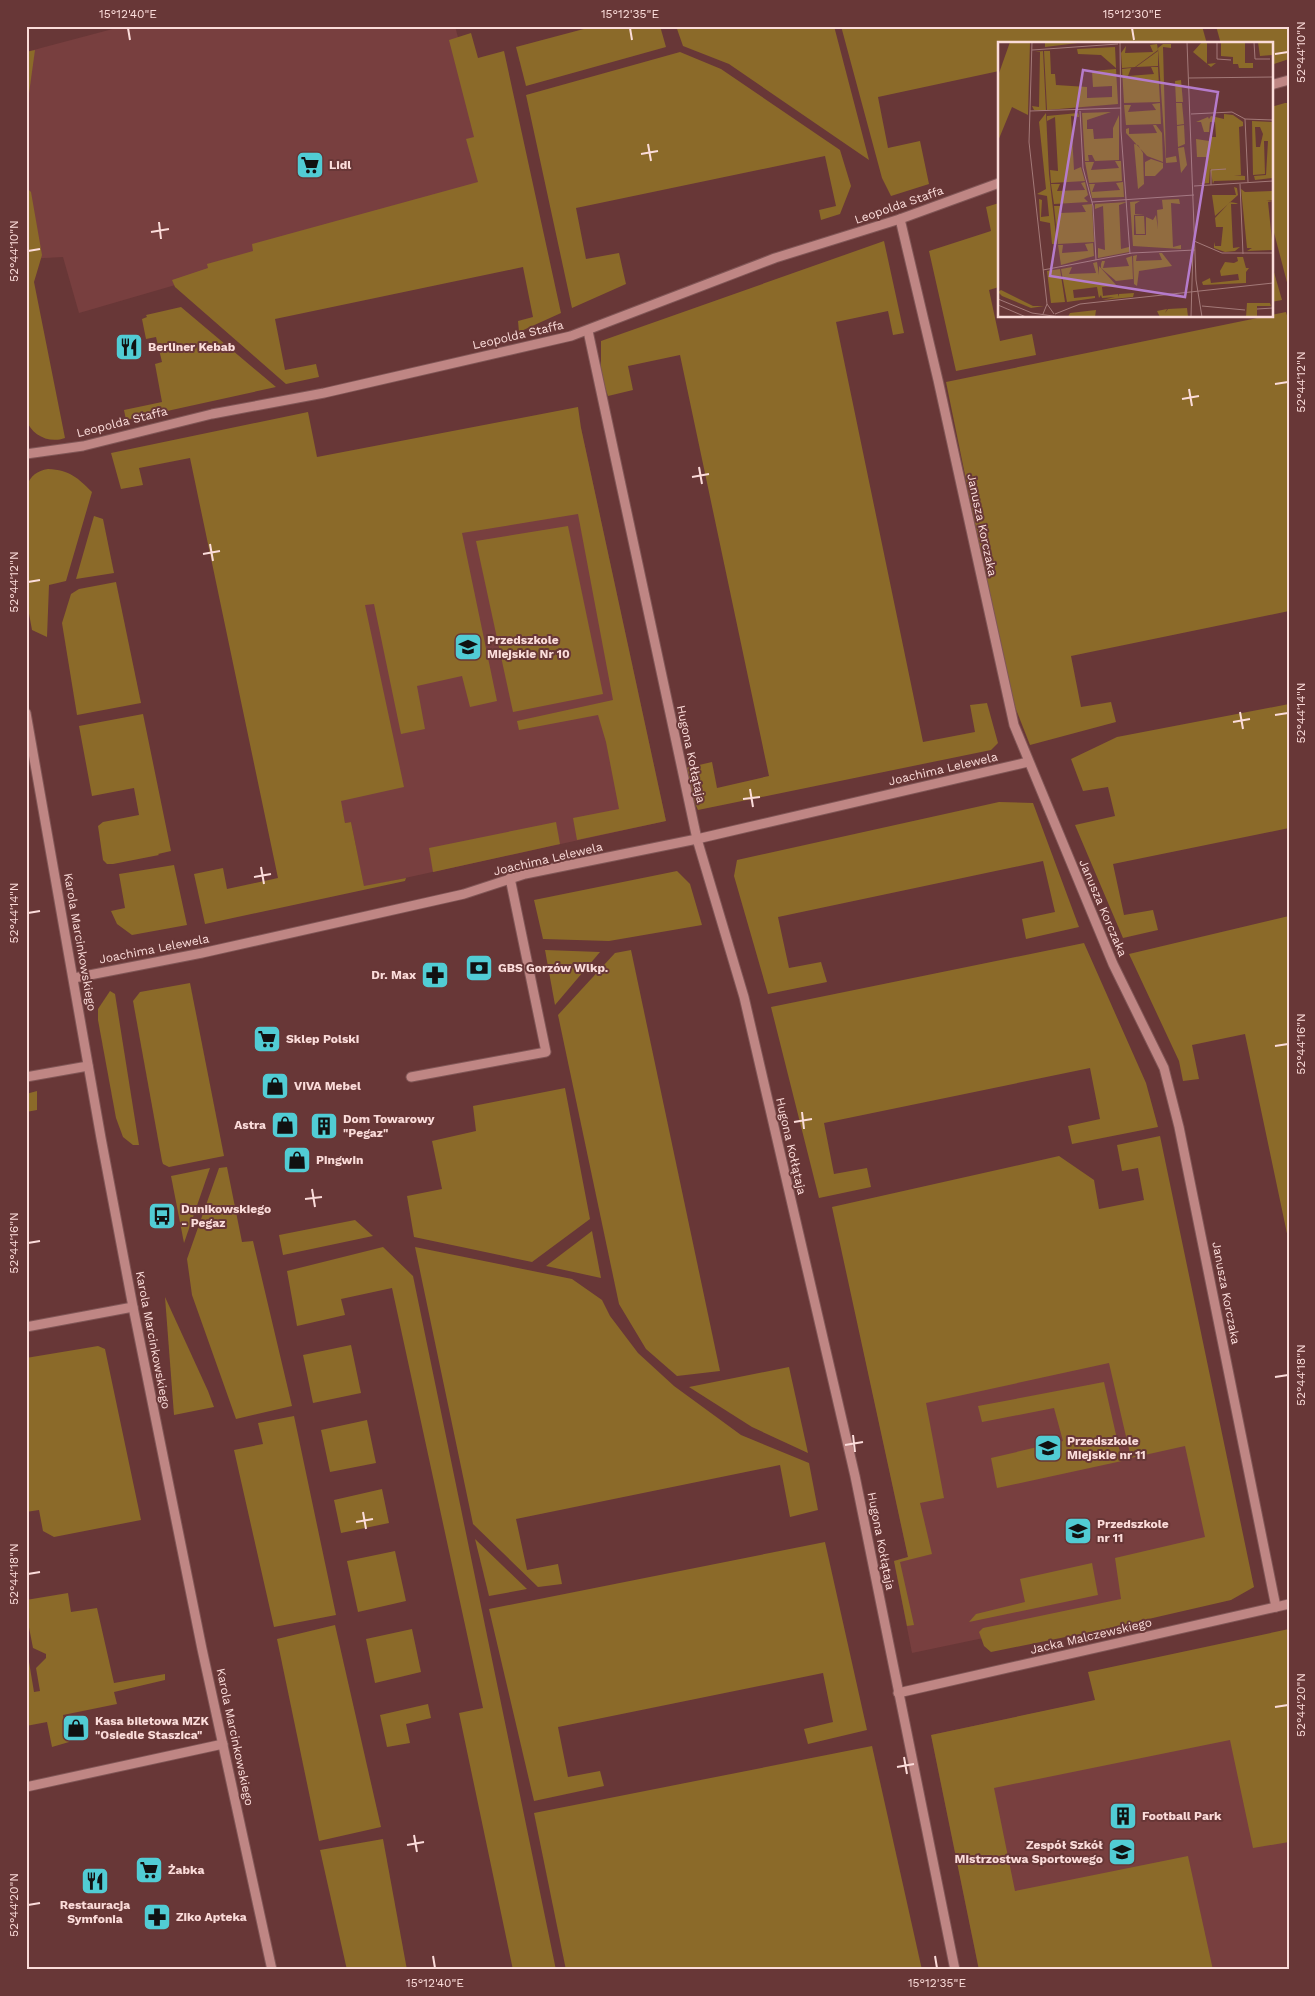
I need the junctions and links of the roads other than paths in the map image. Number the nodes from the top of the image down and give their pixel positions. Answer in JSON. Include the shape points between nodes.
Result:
{"nodes":[{"id":1,"x":1289,"y":80,"type":"edge"},
{"id":2,"x":1272,"y":85,"type":"edge"},
{"id":3,"x":998,"y":183,"type":"edge"},
{"id":4,"x":900,"y":219,"type":"junction"},
{"id":5,"x":588,"y":331,"type":"junction"},
{"id":6,"x":26,"y":454,"type":"edge"},
{"id":7,"x":26,"y":712,"type":"edge"},
{"id":8,"x":1028,"y":762,"type":"junction"},
{"id":9,"x":697,"y":839,"type":"junction"},
{"id":10,"x":510,"y":878,"type":"junction"},
{"id":11,"x":74,"y":978,"type":"junction"},
{"id":12,"x":88,"y":1066,"type":"junction"},
{"id":13,"x":26,"y":1077,"type":"edge"},
{"id":14,"x":411,"y":1077,"type":"dead end"},
{"id":15,"x":133,"y":1307,"type":"junction"},
{"id":16,"x":26,"y":1327,"type":"edge"},
{"id":17,"x":1289,"y":1604,"type":"edge"},
{"id":18,"x":1276,"y":1606,"type":"junction"},
{"id":19,"x":898,"y":1693,"type":"junction"},
{"id":20,"x":224,"y":1744,"type":"junction"},
{"id":21,"x":26,"y":1787,"type":"edge"},
{"id":22,"x":272,"y":1970,"type":"edge"},
{"id":23,"x":954,"y":1970,"type":"edge"}],
"edges":[{"from":1,"to":2,"type":"street"},
{"from":3,"to":4,"type":"street","name":"Leopolda Staffa"},
{"from":4,"to":5,"type":"street","name":"Leopolda Staffa","via":[[774,258]]},
{"from":4,"to":8,"type":"street","name":"Janusza Korczaka","via":[[1007,701]]},
{"from":5,"to":6,"type":"street","name":"Leopolda Staffa","via":[[333,391],[212,414],[83,446]]},
{"from":5,"to":9,"type":"street","name":"Hugona Kołłątaja"},
{"from":7,"to":11,"type":"street","name":"Karola Marcinkowskiego"},
{"from":8,"to":9,"type":"street","name":"Joachima Lelewela"},
{"from":8,"to":18,"type":"street","name":"Janusza Korczaka","via":[[1113,964],[1164,1068],[1180,1127]]},
{"from":9,"to":10,"type":"street","name":"Joachima Lelewela"},
{"from":9,"to":19,"type":"street","name":"Hugona Kołłątaja","via":[[744,997],[855,1476]]},
{"from":10,"to":11,"type":"street","name":"Joachima Lelewela","via":[[454,896],[202,953]]},
{"from":10,"to":14,"type":"street","via":[[546,1052]]},
{"from":11,"to":12,"type":"street","name":"Karola Marcinkowskiego"},
{"from":12,"to":13,"type":"street"},
{"from":12,"to":15,"type":"street","name":"Karola Marcinkowskiego"},
{"from":15,"to":16,"type":"street"},
{"from":15,"to":20,"type":"street","name":"Karola Marcinkowskiego"},
{"from":17,"to":18,"type":"street","name":"Jacka Malczewskiego"},
{"from":18,"to":19,"type":"street","name":"Jacka Malczewskiego"},
{"from":19,"to":23,"type":"street","name":"Hugona Kołłątaja"},
{"from":20,"to":21,"type":"street"},
{"from":20,"to":22,"type":"street","name":"Karola Marcinkowskiego"}]}
